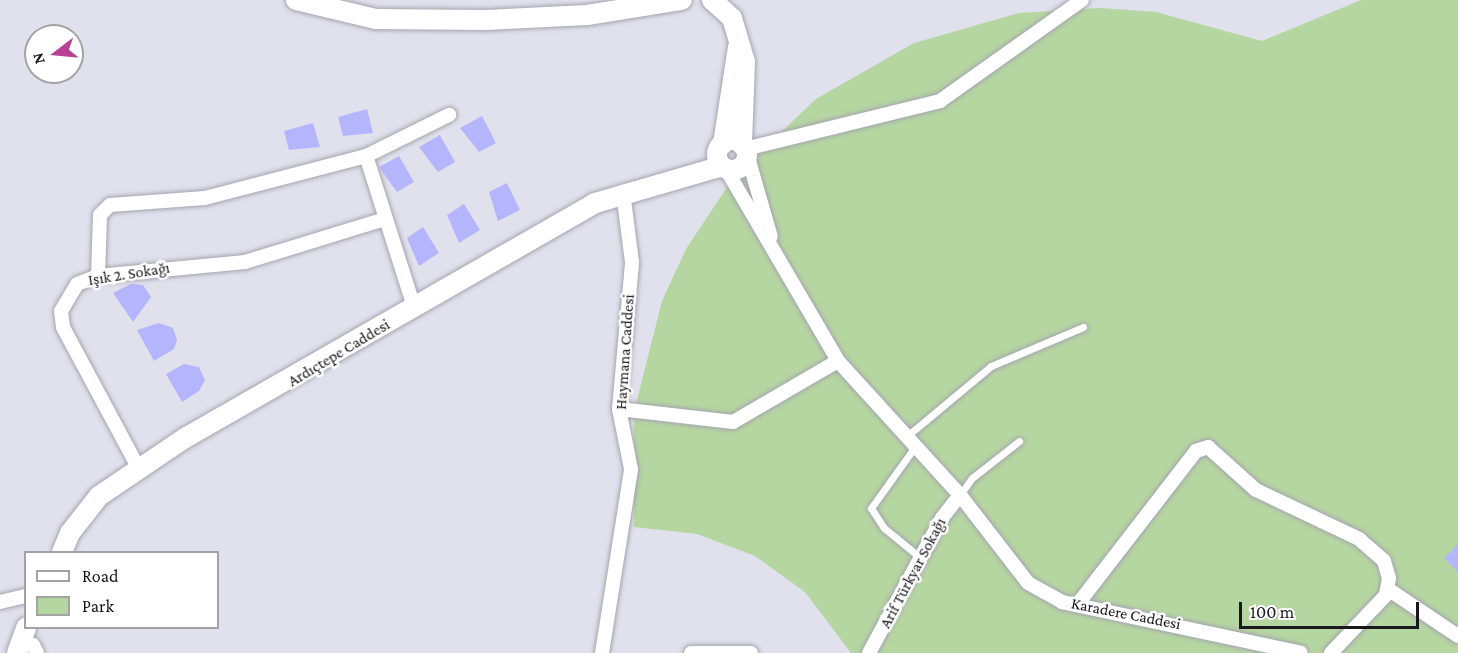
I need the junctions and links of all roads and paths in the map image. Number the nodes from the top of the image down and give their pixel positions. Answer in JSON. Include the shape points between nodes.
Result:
{"nodes":[{"id":1,"x":296,"y":0,"type":"edge"},
{"id":2,"x":682,"y":0,"type":"edge"},
{"id":3,"x":712,"y":0,"type":"edge"},
{"id":4,"x":1082,"y":0,"type":"edge"},
{"id":5,"x":449,"y":115,"type":"dead end"},
{"id":6,"x":732,"y":153,"type":"junction"},
{"id":7,"x":366,"y":156,"type":"junction"},
{"id":8,"x":623,"y":192,"type":"junction"},
{"id":9,"x":385,"y":219,"type":"junction"},
{"id":10,"x":773,"y":245,"type":"junction"},
{"id":11,"x":98,"y":276,"type":"junction"},
{"id":12,"x":414,"y":307,"type":"junction"},
{"id":13,"x":1083,"y":327,"type":"dead end"},
{"id":14,"x":838,"y":362,"type":"junction"},
{"id":15,"x":619,"y":409,"type":"junction"},
{"id":16,"x":1019,"y":441,"type":"dead end"},
{"id":17,"x":909,"y":443,"type":"junction"},
{"id":18,"x":139,"y":469,"type":"junction"},
{"id":19,"x":960,"y":495,"type":"junction"},
{"id":20,"x":62,"y":551,"type":"edge"},
{"id":21,"x":922,"y":559,"type":"junction"},
{"id":22,"x":1388,"y":589,"type":"junction"},
{"id":23,"x":24,"y":596,"type":"edge"},
{"id":24,"x":0,"y":602,"type":"edge"},
{"id":25,"x":1077,"y":605,"type":"junction"},
{"id":26,"x":1458,"y":636,"type":"edge"},
{"id":27,"x":602,"y":653,"type":"edge"},
{"id":28,"x":691,"y":653,"type":"edge"},
{"id":29,"x":751,"y":653,"type":"edge"},
{"id":30,"x":869,"y":653,"type":"edge"},
{"id":31,"x":1301,"y":653,"type":"edge"},
{"id":32,"x":1331,"y":653,"type":"edge"}],
"edges":[{"from":1,"to":2,"type":"street","via":[[376,19],[484,20],[587,15]]},
{"from":3,"to":6,"type":"street","via":[[732,18],[745,62]]},
{"from":4,"to":6,"type":"street","via":[[940,100]]},
{"from":5,"to":7,"type":"street"},
{"from":6,"to":8,"type":"street","name":"Ardıçtepe Caddesi"},
{"from":6,"to":10,"type":"street"},
{"from":6,"to":10,"type":"street"},
{"from":7,"to":9,"type":"street"},
{"from":7,"to":11,"type":"street","via":[[216,196],[110,205],[100,215]]},
{"from":8,"to":12,"type":"street","name":"Ardıçtepe Caddesi"},
{"from":8,"to":15,"type":"street","name":"Haymana Caddesi","via":[[632,262]]},
{"from":9,"to":11,"type":"street","name":"Işık 2. Sokağı","via":[[245,262]]},
{"from":9,"to":12,"type":"street"},
{"from":10,"to":14,"type":"street","name":"Karadere Caddesi"},
{"from":11,"to":18,"type":"street","name":"Işık 2. Sokağı","via":[[69,292],[61,319]]},
{"from":12,"to":18,"type":"street","name":"Ardıçtepe Caddesi"},
{"from":13,"to":17,"type":"lane","via":[[976,375]]},
{"from":14,"to":15,"type":"street","via":[[733,422]]},
{"from":14,"to":17,"type":"street","name":"Karadere Caddesi"},
{"from":15,"to":27,"type":"street","name":"Haymana Caddesi","via":[[631,469]]},
{"from":16,"to":19,"type":"lane","via":[[972,478]]},
{"from":17,"to":19,"type":"street","name":"Karadere Caddesi"},
{"from":17,"to":21,"type":"lane","via":[[871,508],[884,528]]},
{"from":18,"to":20,"type":"street","name":"Ardıçtepe Caddesi","via":[[99,496],[70,533]]},
{"from":19,"to":21,"type":"street","name":"Arif Türkyar Sokağı"},
{"from":19,"to":25,"type":"street","name":"Karadere Caddesi","via":[[1028,583]]},
{"from":21,"to":30,"type":"street","name":"Arif Türkyar Sokağı"},
{"from":22,"to":25,"type":"street","via":[[1384,561],[1359,539],[1256,490],[1205,447]]},
{"from":22,"to":26,"type":"street"},
{"from":22,"to":32,"type":"street"},
{"from":23,"to":24,"type":"street"},
{"from":25,"to":31,"type":"street","name":"Karadere Caddesi"},
{"from":28,"to":29,"type":"street"}]}
